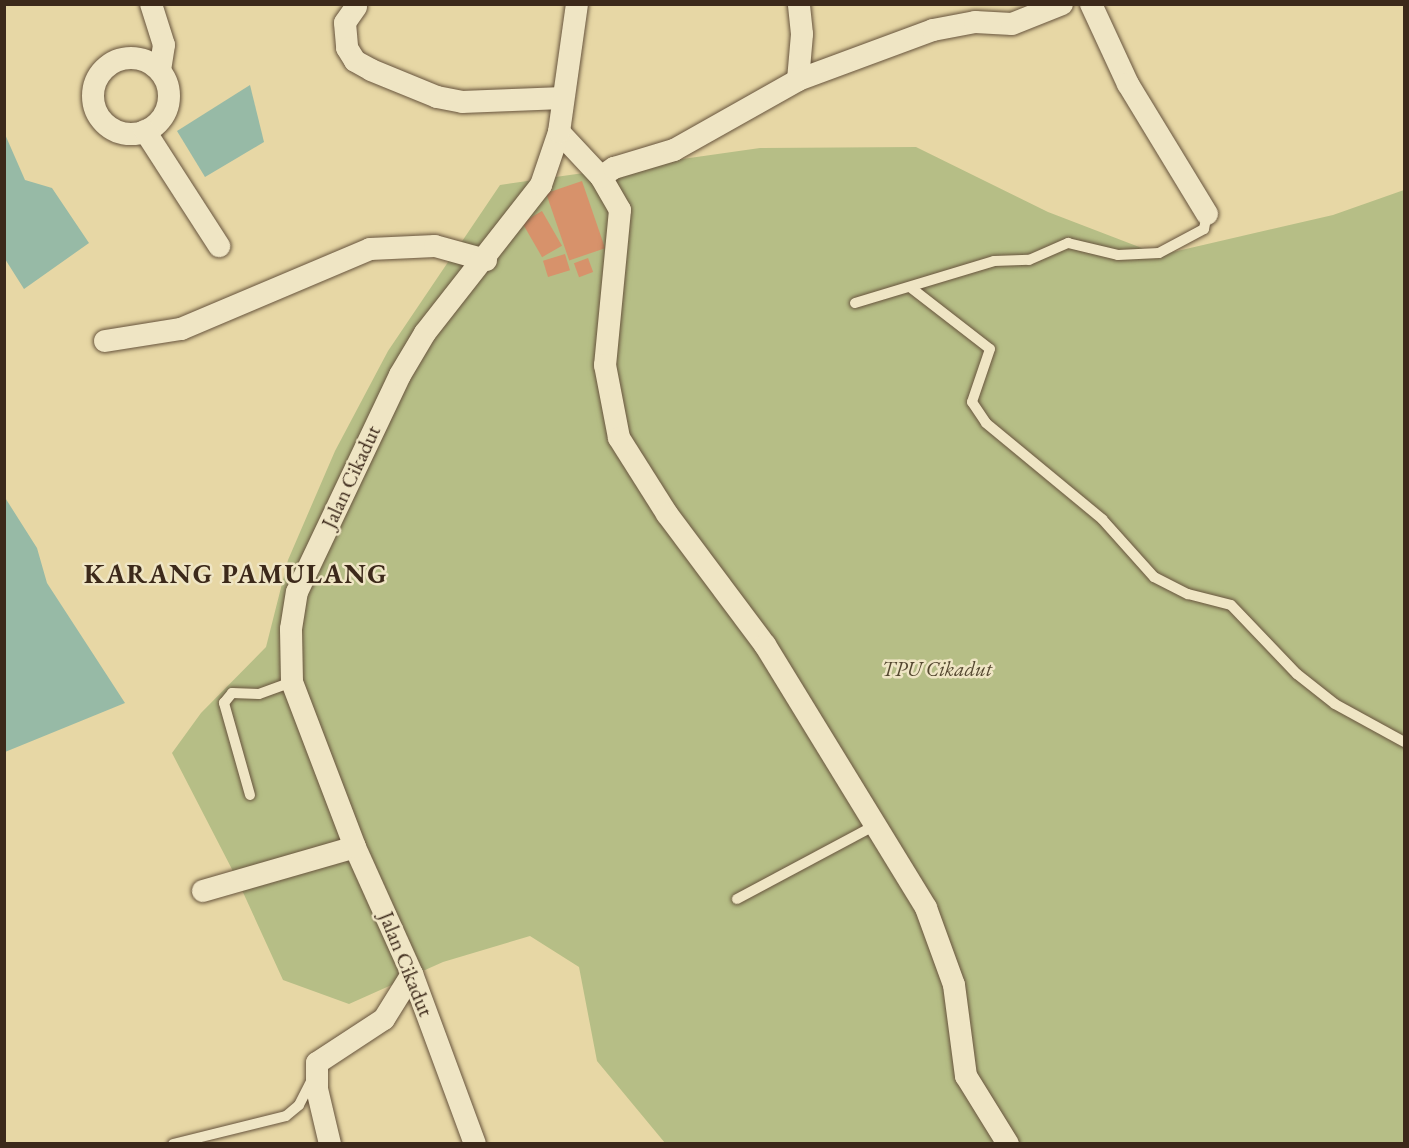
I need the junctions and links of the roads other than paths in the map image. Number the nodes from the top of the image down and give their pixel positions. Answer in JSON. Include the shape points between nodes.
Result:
{"nodes":[{"id":1,"x":151,"y":4,"type":"edge"},
{"id":2,"x":577,"y":4,"type":"edge"},
{"id":3,"x":799,"y":4,"type":"edge"},
{"id":4,"x":1062,"y":4,"type":"edge"},
{"id":5,"x":1091,"y":4,"type":"edge"},
{"id":6,"x":356,"y":7,"type":"dead end"},
{"id":7,"x":160,"y":71,"type":"junction"},
{"id":8,"x":798,"y":80,"type":"junction"},
{"id":9,"x":563,"y":98,"type":"junction"},
{"id":10,"x":145,"y":131,"type":"junction"},
{"id":11,"x":559,"y":132,"type":"junction"},
{"id":12,"x":601,"y":177,"type":"junction"},
{"id":13,"x":1207,"y":214,"type":"joint"},
{"id":14,"x":219,"y":246,"type":"dead end"},
{"id":15,"x":486,"y":260,"type":"junction"},
{"id":16,"x":910,"y":287,"type":"junction"},
{"id":17,"x":855,"y":303,"type":"dead end"},
{"id":18,"x":105,"y":341,"type":"dead end"},
{"id":19,"x":292,"y":682,"type":"junction"},
{"id":20,"x":1404,"y":742,"type":"edge"},
{"id":21,"x":250,"y":795,"type":"dead end"},
{"id":22,"x":874,"y":826,"type":"junction"},
{"id":23,"x":354,"y":847,"type":"junction"},
{"id":24,"x":203,"y":891,"type":"dead end"},
{"id":25,"x":737,"y":899,"type":"dead end"},
{"id":26,"x":412,"y":974,"type":"junction"},
{"id":27,"x":315,"y":1074,"type":"junction"},
{"id":28,"x":173,"y":1143,"type":"edge"},
{"id":29,"x":330,"y":1143,"type":"edge"},
{"id":30,"x":475,"y":1143,"type":"edge"},
{"id":31,"x":1008,"y":1143,"type":"edge"}],
"edges":[{"from":1,"to":7,"type":"street","via":[[164,45]]},
{"from":2,"to":9,"type":"street","name":"Jalan Cikadut"},
{"from":3,"to":8,"type":"street","via":[[802,34]]},
{"from":4,"to":8,"type":"street","via":[[1012,24],[975,22],[933,30]]},
{"from":5,"to":13,"type":"street","via":[[1128,84]]},
{"from":6,"to":9,"type":"street","via":[[345,24],[347,48],[355,61],[371,70],[437,97],[462,102]]},
{"from":7,"to":10,"type":"street","via":[[168,105],[156,124]]},
{"from":7,"to":10,"type":"street","via":[[149,63],[122,59],[109,64],[94,87],[97,114],[106,125],[132,134]]},
{"from":8,"to":12,"type":"street","via":[[674,150],[614,168]]},
{"from":9,"to":11,"type":"street","name":"Jalan Cikadut"},
{"from":10,"to":14,"type":"street"},
{"from":11,"to":12,"type":"street"},
{"from":11,"to":15,"type":"street","name":"Jalan Cikadut","via":[[541,184]]},
{"from":12,"to":22,"type":"street","via":[[620,210],[604,365],[619,438],[667,514],[765,645]]},
{"from":13,"to":16,"type":"lane","via":[[1204,229],[1160,254],[1118,255],[1068,243],[1029,260],[994,261]]},
{"from":15,"to":18,"type":"street","via":[[435,246],[370,249],[181,329]]},
{"from":15,"to":19,"type":"street","name":"Jalan Cikadut","via":[[425,333],[400,375],[297,592]]},
{"from":16,"to":17,"type":"lane"},
{"from":16,"to":20,"type":"lane","via":[[990,349],[972,402],[986,423],[1102,519],[1154,577],[1188,594],[1231,605],[1297,674],[1335,704]]},
{"from":19,"to":21,"type":"lane","via":[[259,694],[232,693],[224,703]]},
{"from":19,"to":23,"type":"street","name":"Jalan Cikadut"},
{"from":22,"to":25,"type":"lane"},
{"from":22,"to":31,"type":"street","via":[[926,908],[954,985],[966,1076]]},
{"from":23,"to":24,"type":"street"},
{"from":23,"to":26,"type":"street","name":"Jalan Cikadut"},
{"from":26,"to":27,"type":"street","via":[[384,1019],[325,1056]]},
{"from":26,"to":30,"type":"street","name":"Jalan Cikadut"},
{"from":27,"to":28,"type":"lane","via":[[299,1105],[286,1116]]},
{"from":27,"to":29,"type":"street"}]}
